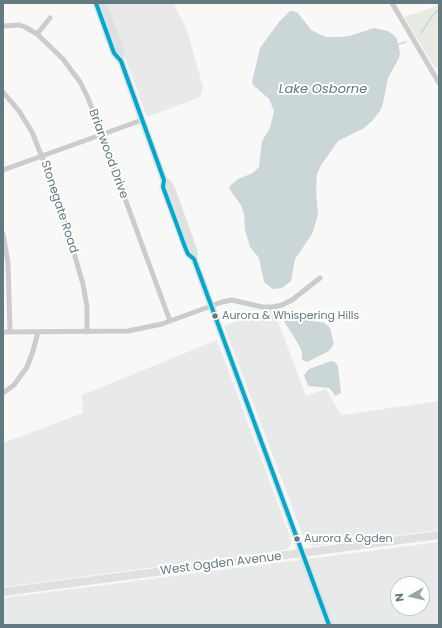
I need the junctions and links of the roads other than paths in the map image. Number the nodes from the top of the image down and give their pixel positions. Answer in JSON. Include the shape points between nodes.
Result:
{"nodes":[{"id":1,"x":96,"y":3,"type":"edge"},
{"id":2,"x":103,"y":3,"type":"edge"},
{"id":3,"x":392,"y":3,"type":"edge"},
{"id":4,"x":50,"y":18,"type":"dead end"},
{"id":5,"x":3,"y":26,"type":"edge"},
{"id":6,"x":37,"y":34,"type":"junction"},
{"id":7,"x":121,"y":61,"type":"junction"},
{"id":8,"x":439,"y":83,"type":"edge"},
{"id":9,"x":3,"y":92,"type":"edge"},
{"id":10,"x":142,"y":120,"type":"junction"},
{"id":11,"x":101,"y":134,"type":"junction"},
{"id":12,"x":42,"y":156,"type":"junction"},
{"id":13,"x":3,"y":170,"type":"edge"},
{"id":14,"x":3,"y":234,"type":"edge"},
{"id":15,"x":5,"y":254,"type":"edge"},
{"id":16,"x":320,"y":278,"type":"dead end"},
{"id":17,"x":210,"y":306,"type":"junction"},
{"id":18,"x":170,"y":321,"type":"junction"},
{"id":19,"x":3,"y":332,"type":"edge"},
{"id":20,"x":10,"y":332,"type":"junction"},
{"id":21,"x":38,"y":332,"type":"junction"},
{"id":22,"x":87,"y":332,"type":"junction"},
{"id":23,"x":3,"y":393,"type":"edge"},
{"id":24,"x":439,"y":536,"type":"edge"},
{"id":25,"x":302,"y":553,"type":"junction"},
{"id":26,"x":3,"y":592,"type":"edge"},
{"id":27,"x":329,"y":625,"type":"edge"}],
"edges":[{"from":1,"to":7,"type":"main road","via":[[114,53]]},
{"from":2,"to":7,"type":"main road","via":[[120,49]]},
{"from":3,"to":8,"type":"street"},
{"from":4,"to":6,"type":"street"},
{"from":5,"to":6,"type":"street","name":"Briarwood Drive","via":[[19,25]]},
{"from":6,"to":11,"type":"street","name":"Briarwood Drive","via":[[63,59],[80,82]]},
{"from":7,"to":10,"type":"main road"},
{"from":9,"to":12,"type":"street","name":"Stonegate Road","via":[[26,120]]},
{"from":10,"to":11,"type":"street"},
{"from":10,"to":17,"type":"main road","via":[[164,180],[163,187],[188,254],[194,259]]},
{"from":11,"to":12,"type":"street"},
{"from":11,"to":18,"type":"street","name":"Briarwood Drive"},
{"from":12,"to":13,"type":"street"},
{"from":12,"to":22,"type":"street","name":"Stonegate Road","via":[[65,221],[83,284],[87,307]]},
{"from":14,"to":15,"type":"street"},
{"from":15,"to":20,"type":"street","via":[[9,276]]},
{"from":16,"to":17,"type":"street","via":[[297,297],[278,306],[262,307],[232,300]]},
{"from":17,"to":18,"type":"street"},
{"from":17,"to":25,"type":"main road"},
{"from":18,"to":22,"type":"street","via":[[128,331]]},
{"from":19,"to":20,"type":"street"},
{"from":20,"to":21,"type":"street"},
{"from":21,"to":22,"type":"street"},
{"from":21,"to":23,"type":"street","via":[[26,367],[14,385]]},
{"from":24,"to":25,"type":"main road","name":"West Ogden Avenue"},
{"from":25,"to":26,"type":"main road","name":"West Ogden Avenue"},
{"from":25,"to":27,"type":"main road"}]}
